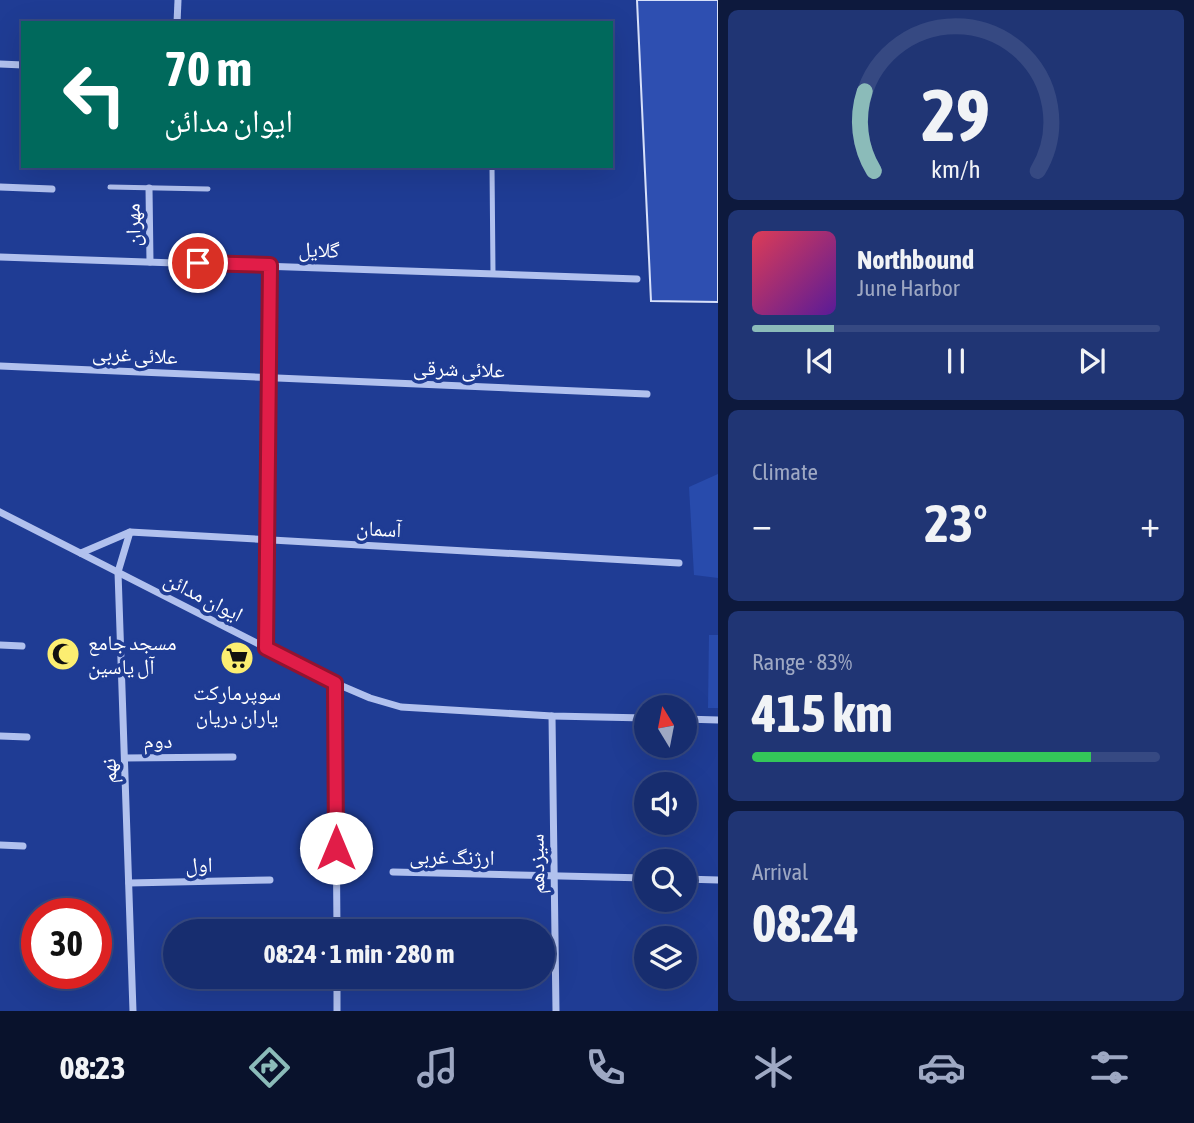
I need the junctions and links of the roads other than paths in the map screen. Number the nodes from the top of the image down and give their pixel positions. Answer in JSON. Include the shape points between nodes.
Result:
{"nodes":[{"id":1,"x":178,"y":0,"type":"edge"},
{"id":2,"x":177,"y":21,"type":"edge"},
{"id":3,"x":0,"y":64,"type":"edge"},
{"id":4,"x":21,"y":65,"type":"edge"},
{"id":5,"x":492,"y":168,"type":"edge"},
{"id":6,"x":0,"y":187,"type":"edge"},
{"id":7,"x":110,"y":187,"type":"dead end"},
{"id":8,"x":149,"y":188,"type":"junction"},
{"id":9,"x":52,"y":189,"type":"dead end"},
{"id":10,"x":208,"y":189,"type":"dead end"},
{"id":11,"x":0,"y":257,"type":"edge"},
{"id":12,"x":150,"y":262,"type":"junction"},
{"id":13,"x":270,"y":265,"type":"junction"},
{"id":14,"x":493,"y":273,"type":"junction"},
{"id":15,"x":637,"y":279,"type":"dead end"},
{"id":16,"x":0,"y":366,"type":"edge"},
{"id":17,"x":269,"y":378,"type":"junction"},
{"id":18,"x":648,"y":394,"type":"dead end"},
{"id":19,"x":0,"y":512,"type":"edge"},
{"id":20,"x":130,"y":532,"type":"junction"},
{"id":21,"x":267,"y":539,"type":"junction"},
{"id":22,"x":81,"y":553,"type":"junction"},
{"id":23,"x":679,"y":563,"type":"dead end"},
{"id":24,"x":118,"y":572,"type":"junction"},
{"id":25,"x":0,"y":645,"type":"edge"},
{"id":26,"x":22,"y":646,"type":"dead end"},
{"id":27,"x":266,"y":648,"type":"junction"},
{"id":28,"x":335,"y":683,"type":"junction"},
{"id":29,"x":552,"y":716,"type":"junction"},
{"id":30,"x":634,"y":718,"type":"edge"},
{"id":31,"x":697,"y":719,"type":"edge"},
{"id":32,"x":718,"y":720,"type":"edge"},
{"id":33,"x":0,"y":736,"type":"edge"},
{"id":34,"x":27,"y":737,"type":"dead end"},
{"id":35,"x":233,"y":757,"type":"dead end"},
{"id":36,"x":125,"y":758,"type":"junction"},
{"id":37,"x":0,"y":845,"type":"edge"},
{"id":38,"x":23,"y":846,"type":"dead end"},
{"id":39,"x":393,"y":872,"type":"dead end"},
{"id":40,"x":554,"y":875,"type":"junction"},
{"id":41,"x":634,"y":878,"type":"edge"},
{"id":42,"x":697,"y":879,"type":"edge"},
{"id":43,"x":270,"y":880,"type":"dead end"},
{"id":44,"x":718,"y":880,"type":"edge"},
{"id":45,"x":129,"y":883,"type":"junction"},
{"id":46,"x":337,"y":919,"type":"edge"},
{"id":47,"x":337,"y":989,"type":"edge"},
{"id":48,"x":133,"y":1011,"type":"edge"},
{"id":49,"x":338,"y":1011,"type":"edge"},
{"id":50,"x":556,"y":1011,"type":"edge"}],
"edges":[{"from":1,"to":2,"type":"street"},
{"from":3,"to":4,"type":"street"},
{"from":5,"to":14,"type":"lane"},
{"from":6,"to":9,"type":"street"},
{"from":7,"to":8,"type":"lane"},
{"from":8,"to":10,"type":"lane"},
{"from":8,"to":12,"type":"street","name":"مهران"},
{"from":11,"to":12,"type":"street","name":"گلایل"},
{"from":12,"to":13,"type":"street","name":"گلایل"},
{"from":13,"to":14,"type":"street","name":"گلایل"},
{"from":13,"to":17,"type":"street"},
{"from":14,"to":15,"type":"street","name":"گلایل"},
{"from":16,"to":17,"type":"street","name":"علائی غربی"},
{"from":17,"to":18,"type":"street","name":"علائی شرقی"},
{"from":17,"to":21,"type":"street"},
{"from":19,"to":22,"type":"street","name":"ایوان مدائن"},
{"from":20,"to":21,"type":"street","name":"آسمان"},
{"from":20,"to":22,"type":"street","name":"آسمان"},
{"from":20,"to":24,"type":"street","name":"نهم"},
{"from":21,"to":23,"type":"street","name":"آسمان"},
{"from":21,"to":27,"type":"street"},
{"from":22,"to":24,"type":"street","name":"ایوان مدائن"},
{"from":24,"to":27,"type":"street","name":"ایوان مدائن"},
{"from":24,"to":36,"type":"street","name":"نهم"},
{"from":25,"to":26,"type":"street"},
{"from":27,"to":28,"type":"street","name":"ایوان مدائن"},
{"from":28,"to":29,"type":"street","name":"ایوان مدائن","via":[[401,707]]},
{"from":28,"to":46,"type":"street"},
{"from":29,"to":30,"type":"street","name":"ایوان مدائن"},
{"from":29,"to":40,"type":"street","name":"سیزدهم"},
{"from":31,"to":32,"type":"street"},
{"from":33,"to":34,"type":"street"},
{"from":35,"to":36,"type":"street","name":"دوم"},
{"from":36,"to":45,"type":"street","name":"نهم"},
{"from":37,"to":38,"type":"street"},
{"from":39,"to":40,"type":"street","name":"ارژنگ غربی"},
{"from":40,"to":41,"type":"street","name":"ارژنگ غربی"},
{"from":40,"to":50,"type":"street","name":"سیزدهم"},
{"from":42,"to":44,"type":"street"},
{"from":43,"to":45,"type":"street","name":"اول"},
{"from":45,"to":48,"type":"street","name":"نهم"},
{"from":47,"to":49,"type":"street"}]}
